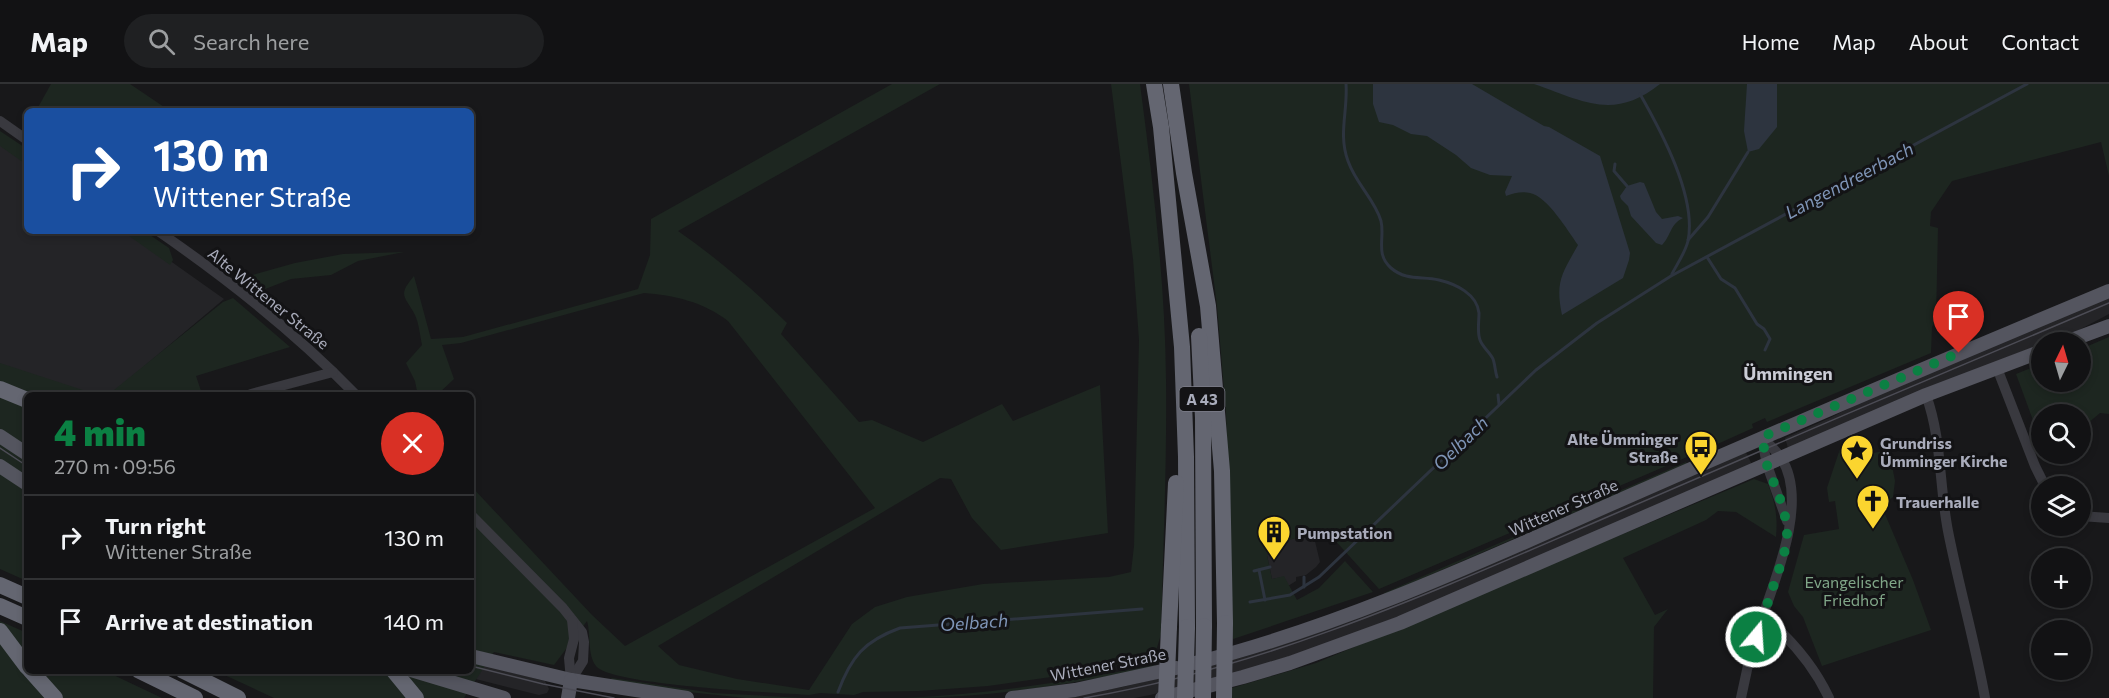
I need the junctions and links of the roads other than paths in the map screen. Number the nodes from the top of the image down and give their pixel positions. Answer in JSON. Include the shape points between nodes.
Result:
{"nodes":[{"id":1,"x":1154,"y":84,"type":"edge"},
{"id":2,"x":1171,"y":84,"type":"edge"},
{"id":3,"x":0,"y":121,"type":"edge"},
{"id":4,"x":24,"y":138,"type":"edge"},
{"id":5,"x":1184,"y":173,"type":"junction"},
{"id":6,"x":162,"y":234,"type":"edge"},
{"id":7,"x":2109,"y":291,"type":"edge"},
{"id":8,"x":2109,"y":326,"type":"edge"},
{"id":9,"x":2091,"y":333,"type":"edge"},
{"id":10,"x":1182,"y":347,"type":"junction"},
{"id":11,"x":2031,"y":355,"type":"edge"},
{"id":12,"x":1997,"y":368,"type":"junction"},
{"id":13,"x":333,"y":372,"type":"junction"},
{"id":14,"x":0,"y":389,"type":"edge"},
{"id":15,"x":258,"y":392,"type":"edge"},
{"id":16,"x":353,"y":392,"type":"edge"},
{"id":17,"x":1926,"y":395,"type":"junction"},
{"id":18,"x":24,"y":399,"type":"edge"},
{"id":19,"x":0,"y":436,"type":"edge"},
{"id":20,"x":1762,"y":437,"type":"junction"},
{"id":21,"x":24,"y":452,"type":"edge"},
{"id":22,"x":1781,"y":458,"type":"junction"},
{"id":23,"x":1767,"y":465,"type":"junction"},
{"id":24,"x":0,"y":466,"type":"edge"},
{"id":25,"x":2040,"y":476,"type":"edge"},
{"id":26,"x":24,"y":482,"type":"edge"},
{"id":27,"x":2091,"y":517,"type":"edge"},
{"id":28,"x":474,"y":518,"type":"edge"},
{"id":29,"x":2109,"y":518,"type":"edge"},
{"id":30,"x":1788,"y":527,"type":"junction"},
{"id":31,"x":0,"y":585,"type":"edge"},
{"id":32,"x":24,"y":596,"type":"edge"},
{"id":33,"x":0,"y":606,"type":"edge"},
{"id":34,"x":1763,"y":616,"type":"junction"},
{"id":35,"x":24,"y":617,"type":"edge"},
{"id":36,"x":0,"y":631,"type":"edge"},
{"id":37,"x":474,"y":657,"type":"edge"},
{"id":38,"x":24,"y":662,"type":"edge"},
{"id":39,"x":34,"y":674,"type":"edge"},
{"id":40,"x":146,"y":674,"type":"edge"},
{"id":41,"x":190,"y":674,"type":"edge"},
{"id":42,"x":396,"y":674,"type":"edge"},
{"id":43,"x":424,"y":674,"type":"edge"},
{"id":44,"x":1167,"y":675,"type":"junction"},
{"id":45,"x":571,"y":680,"type":"junction"},
{"id":46,"x":55,"y":698,"type":"edge"},
{"id":47,"x":195,"y":698,"type":"edge"},
{"id":48,"x":238,"y":698,"type":"edge"},
{"id":49,"x":416,"y":698,"type":"edge"},
{"id":50,"x":504,"y":698,"type":"edge"},
{"id":51,"x":568,"y":698,"type":"edge"},
{"id":52,"x":687,"y":698,"type":"edge"},
{"id":53,"x":1012,"y":698,"type":"edge"},
{"id":54,"x":1161,"y":698,"type":"edge"},
{"id":55,"x":1166,"y":698,"type":"edge"},
{"id":56,"x":1185,"y":698,"type":"edge"},
{"id":57,"x":1203,"y":698,"type":"edge"},
{"id":58,"x":1224,"y":698,"type":"edge"},
{"id":59,"x":1742,"y":698,"type":"edge"},
{"id":60,"x":1829,"y":698,"type":"edge"},
{"id":61,"x":1985,"y":698,"type":"edge"}],
"edges":[{"from":1,"to":10,"type":"highway","number":"A 43"},
{"from":2,"to":5,"type":"highway","number":"A 43"},
{"from":3,"to":4,"type":"street"},
{"from":5,"to":57,"type":"highway","number":"A 43","bridge":true,"via":[[1203,407]]},
{"from":5,"to":58,"type":"highway","bridge":true,"via":[[1208,306],[1222,471]]},
{"from":6,"to":13,"type":"street","name":"Alte Wittener Straße","via":[[280,322]]},
{"from":7,"to":20,"type":"main road","name":"Wittener Straße"},
{"from":8,"to":9,"type":"main road"},
{"from":10,"to":44,"type":"highway","bridge":true},
{"from":10,"to":56,"type":"highway","number":"A 43","bridge":true,"via":[[1186,457]]},
{"from":11,"to":12,"type":"main road"},
{"from":12,"to":17,"type":"main road"},
{"from":12,"to":25,"type":"street"},
{"from":13,"to":15,"type":"street"},
{"from":13,"to":16,"type":"street","name":"Alte Wittener Straße"},
{"from":14,"to":18,"type":"highway"},
{"from":17,"to":22,"type":"main road"},
{"from":17,"to":61,"type":"street","via":[[1937,436],[1948,531]]},
{"from":19,"to":21,"type":"main road"},
{"from":20,"to":22,"type":"street"},
{"from":20,"to":23,"type":"street"},
{"from":20,"to":53,"type":"main road","name":"Wittener Straße","via":[[1441,578],[1293,635],[1168,670],[1075,690]]},
{"from":22,"to":23,"type":"main road"},
{"from":22,"to":30,"type":"street","via":[[1791,495]]},
{"from":23,"to":30,"type":"street"},
{"from":23,"to":54,"type":"main road","via":[[1400,622],[1290,663]]},
{"from":24,"to":26,"type":"main road"},
{"from":27,"to":29,"type":"street"},
{"from":28,"to":45,"type":"street","via":[[582,632],[583,661]]},
{"from":30,"to":34,"type":"street","via":[[1784,555]]},
{"from":31,"to":32,"type":"highway"},
{"from":33,"to":35,"type":"highway"},
{"from":34,"to":59,"type":"street"},
{"from":34,"to":60,"type":"street","via":[[1797,647]]},
{"from":36,"to":38,"type":"highway"},
{"from":37,"to":45,"type":"main road"},
{"from":39,"to":46,"type":"highway"},
{"from":40,"to":47,"type":"highway"},
{"from":41,"to":48,"type":"highway"},
{"from":42,"to":49,"type":"highway"},
{"from":43,"to":50,"type":"main road"},
{"from":44,"to":54,"type":"highway","bridge":true},
{"from":44,"to":55,"type":"highway","bridge":true},
{"from":45,"to":51,"type":"main road"},
{"from":45,"to":52,"type":"main road"}]}
